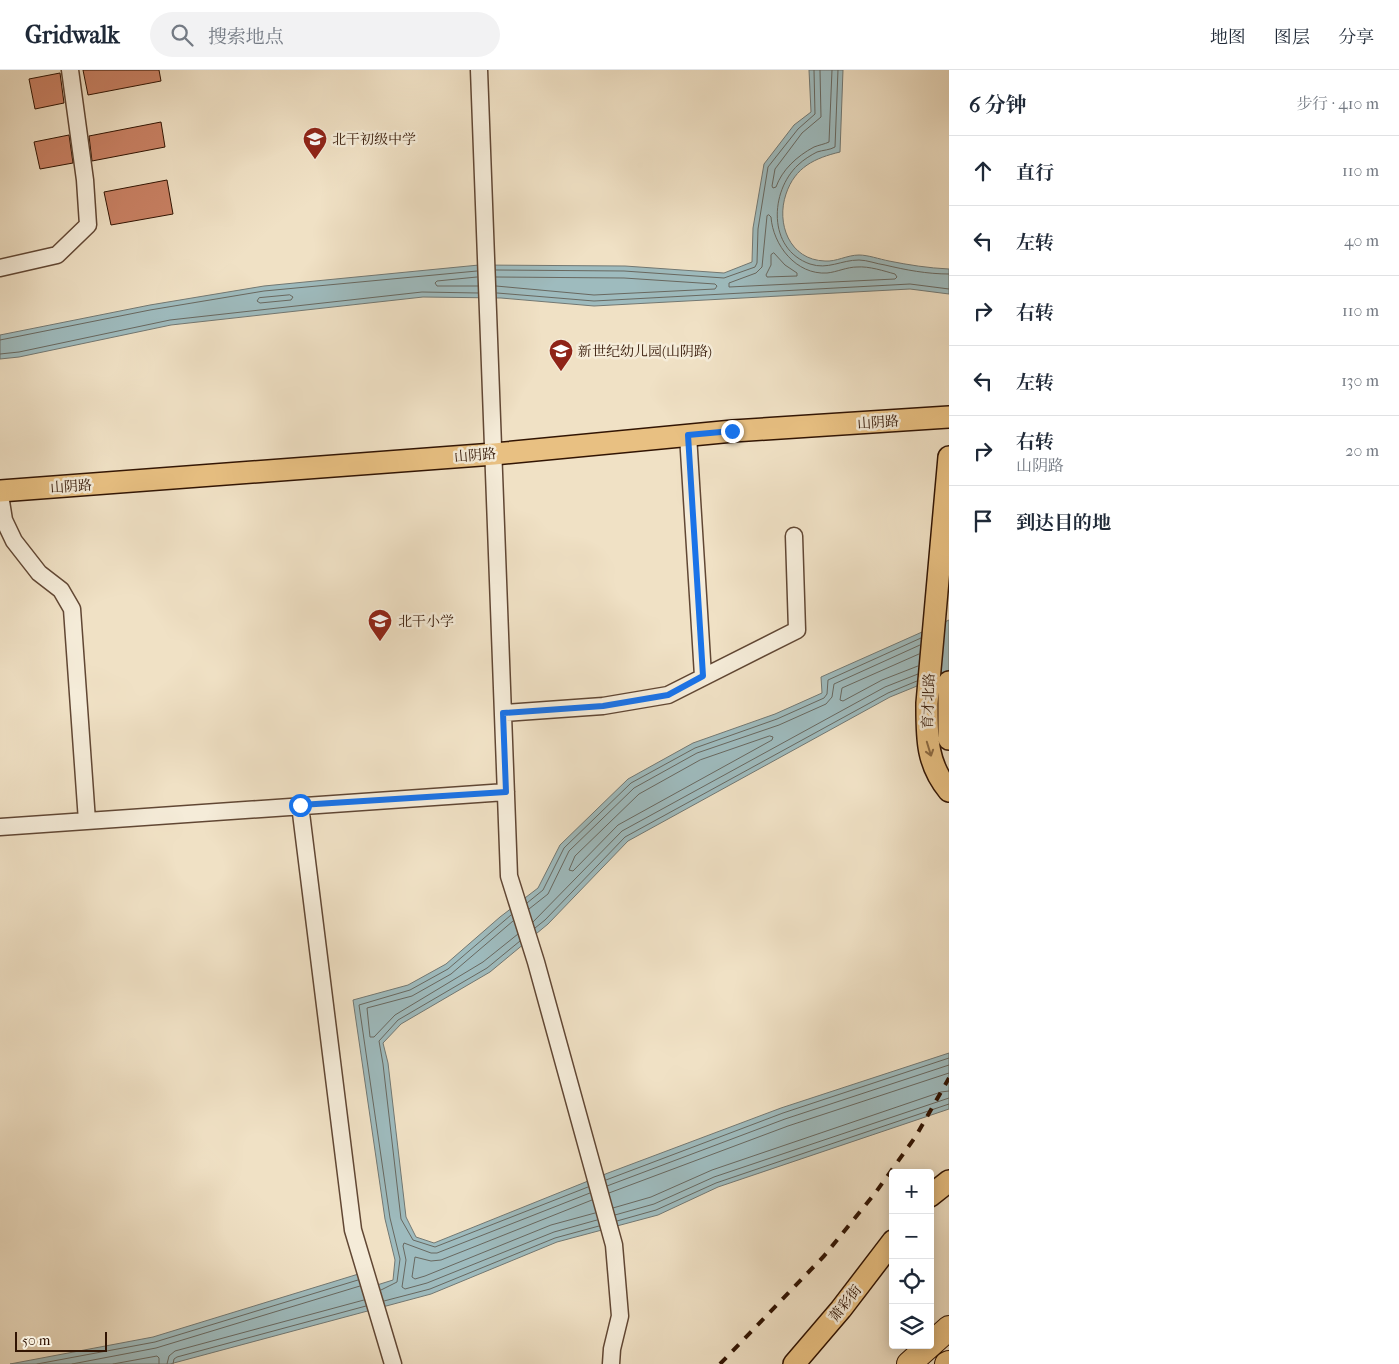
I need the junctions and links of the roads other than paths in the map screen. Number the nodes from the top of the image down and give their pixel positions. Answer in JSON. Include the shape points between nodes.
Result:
{"nodes":[{"id":1,"x":70,"y":70,"type":"edge"},
{"id":2,"x":479,"y":70,"type":"edge"},
{"id":3,"x":0,"y":268,"type":"edge"},
{"id":4,"x":949,"y":417,"type":"edge"},
{"id":5,"x":688,"y":435,"type":"junction"},
{"id":6,"x":494,"y":454,"type":"junction"},
{"id":7,"x":949,"y":457,"type":"edge"},
{"id":8,"x":0,"y":491,"type":"edge"},
{"id":9,"x":0,"y":495,"type":"edge"},
{"id":10,"x":794,"y":536,"type":"dead end"},
{"id":11,"x":703,"y":676,"type":"junction"},
{"id":12,"x":949,"y":682,"type":"edge"},
{"id":13,"x":949,"y":704,"type":"edge"},
{"id":14,"x":503,"y":713,"type":"junction"},
{"id":15,"x":949,"y":739,"type":"edge"},
{"id":16,"x":949,"y":791,"type":"edge"},
{"id":17,"x":506,"y":792,"type":"junction"},
{"id":18,"x":300,"y":805,"type":"junction"},
{"id":19,"x":86,"y":821,"type":"junction"},
{"id":20,"x":0,"y":827,"type":"edge"},
{"id":21,"x":949,"y":1181,"type":"edge"},
{"id":22,"x":934,"y":1193,"type":"edge"},
{"id":23,"x":889,"y":1245,"type":"edge"},
{"id":24,"x":949,"y":1328,"type":"edge"},
{"id":25,"x":393,"y":1364,"type":"edge"},
{"id":26,"x":611,"y":1364,"type":"edge"},
{"id":27,"x":794,"y":1364,"type":"edge"},
{"id":28,"x":909,"y":1364,"type":"edge"}],
"edges":[{"from":1,"to":3,"type":"street","via":[[88,225],[56,255]]},
{"from":2,"to":6,"type":"street"},
{"from":4,"to":5,"type":"main road","name":"山阴路"},
{"from":5,"to":6,"type":"main road","name":"山阴路"},
{"from":5,"to":11,"type":"street"},
{"from":6,"to":8,"type":"main road","name":"山阴路"},
{"from":6,"to":14,"type":"street"},
{"from":7,"to":16,"type":"main road","name":"育才北路","one_way":true,"via":[[927,703],[927,742],[938,778]]},
{"from":9,"to":19,"type":"street","via":[[4,520],[14,541],[39,573],[61,590],[72,609]]},
{"from":10,"to":11,"type":"street","via":[[797,630]]},
{"from":11,"to":14,"type":"street","via":[[668,695],[603,706]]},
{"from":12,"to":13,"type":"main road","name":"育才北路"},
{"from":13,"to":15,"type":"main road","name":"育才北路"},
{"from":14,"to":17,"type":"street"},
{"from":17,"to":18,"type":"street"},
{"from":17,"to":26,"type":"street","via":[[509,876],[614,1245],[620,1316]]},
{"from":18,"to":19,"type":"street"},
{"from":18,"to":25,"type":"street","via":[[353,1230]]},
{"from":19,"to":20,"type":"street"},
{"from":21,"to":22,"type":"main road"},
{"from":23,"to":27,"type":"main road","name":"萧彩街"},
{"from":24,"to":28,"type":"highway"}]}
